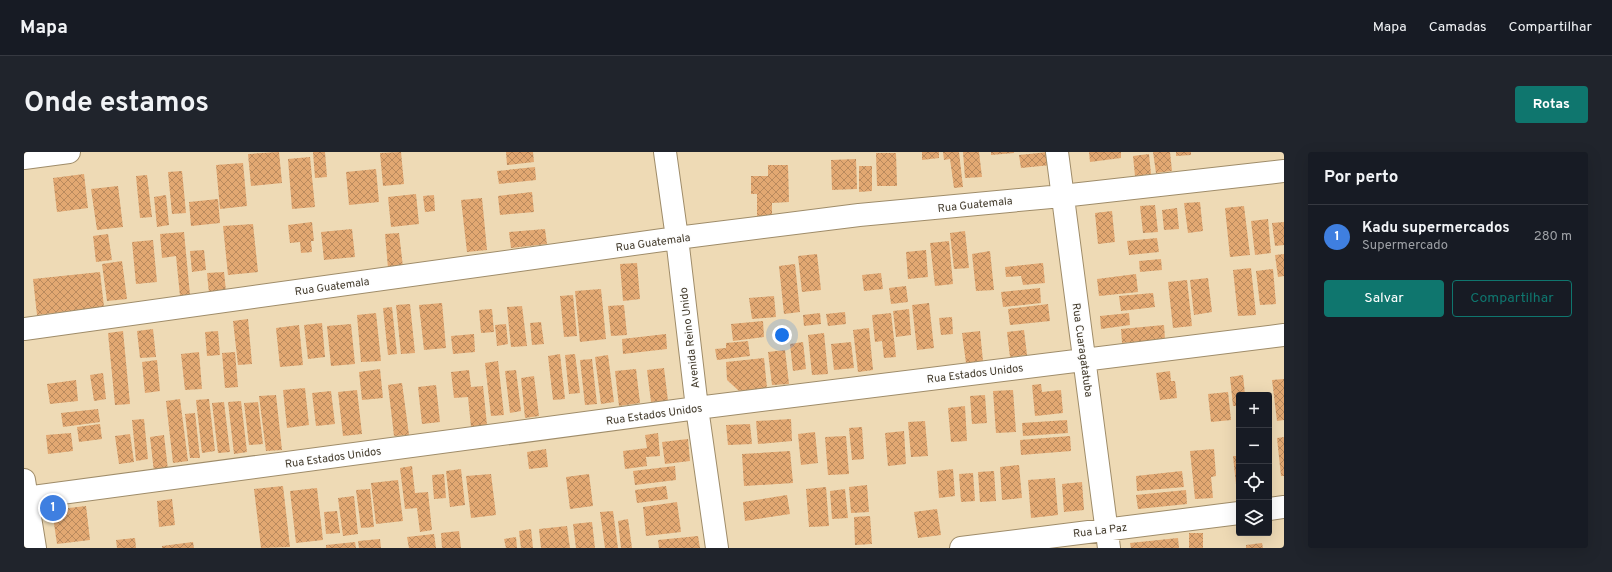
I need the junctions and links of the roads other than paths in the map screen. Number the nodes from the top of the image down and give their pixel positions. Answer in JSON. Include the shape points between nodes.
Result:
{"nodes":[{"id":1,"x":69,"y":152,"type":"edge"},
{"id":2,"x":665,"y":152,"type":"edge"},
{"id":3,"x":1057,"y":152,"type":"edge"},
{"id":4,"x":24,"y":158,"type":"edge"},
{"id":5,"x":1284,"y":171,"type":"edge"},
{"id":6,"x":1062,"y":196,"type":"junction"},
{"id":7,"x":677,"y":238,"type":"junction"},
{"id":8,"x":24,"y":329,"type":"edge"},
{"id":9,"x":1284,"y":335,"type":"edge"},
{"id":10,"x":1084,"y":360,"type":"junction"},
{"id":11,"x":697,"y":408,"type":"junction"},
{"id":12,"x":25,"y":492,"type":"edge"},
{"id":13,"x":1284,"y":507,"type":"edge"},
{"id":14,"x":1272,"y":509,"type":"edge"},
{"id":15,"x":1236,"y":514,"type":"edge"},
{"id":16,"x":1108,"y":538,"type":"edge"},
{"id":17,"x":35,"y":548,"type":"edge"},
{"id":18,"x":717,"y":548,"type":"edge"},
{"id":19,"x":961,"y":548,"type":"edge"}],
"edges":[{"from":1,"to":4,"type":"street"},
{"from":2,"to":7,"type":"street","name":"Avenida Reino Unido"},
{"from":3,"to":6,"type":"street","name":"Rua Cuaragatatuba"},
{"from":5,"to":6,"type":"street","name":"Rua Guatemala"},
{"from":6,"to":7,"type":"street","name":"Rua Guatemala","via":[[859,215]]},
{"from":6,"to":10,"type":"street","name":"Rua Cuaragatatuba"},
{"from":7,"to":8,"type":"street","name":"Rua Guatemala"},
{"from":7,"to":11,"type":"street","name":"Avenida Reino Unido"},
{"from":9,"to":10,"type":"street","name":"Rua Estados Unidos"},
{"from":10,"to":11,"type":"street","name":"Rua Estados Unidos"},
{"from":10,"to":16,"type":"street","name":"Rua Cuaragatatuba"},
{"from":11,"to":12,"type":"street","name":"Rua Estados Unidos"},
{"from":11,"to":18,"type":"street","name":"Avenida Reino Unido"},
{"from":12,"to":17,"type":"street"},
{"from":13,"to":14,"type":"street"},
{"from":15,"to":16,"type":"street","name":"Rua La Paz"},
{"from":16,"to":19,"type":"street","name":"Rua La Paz"}]}
